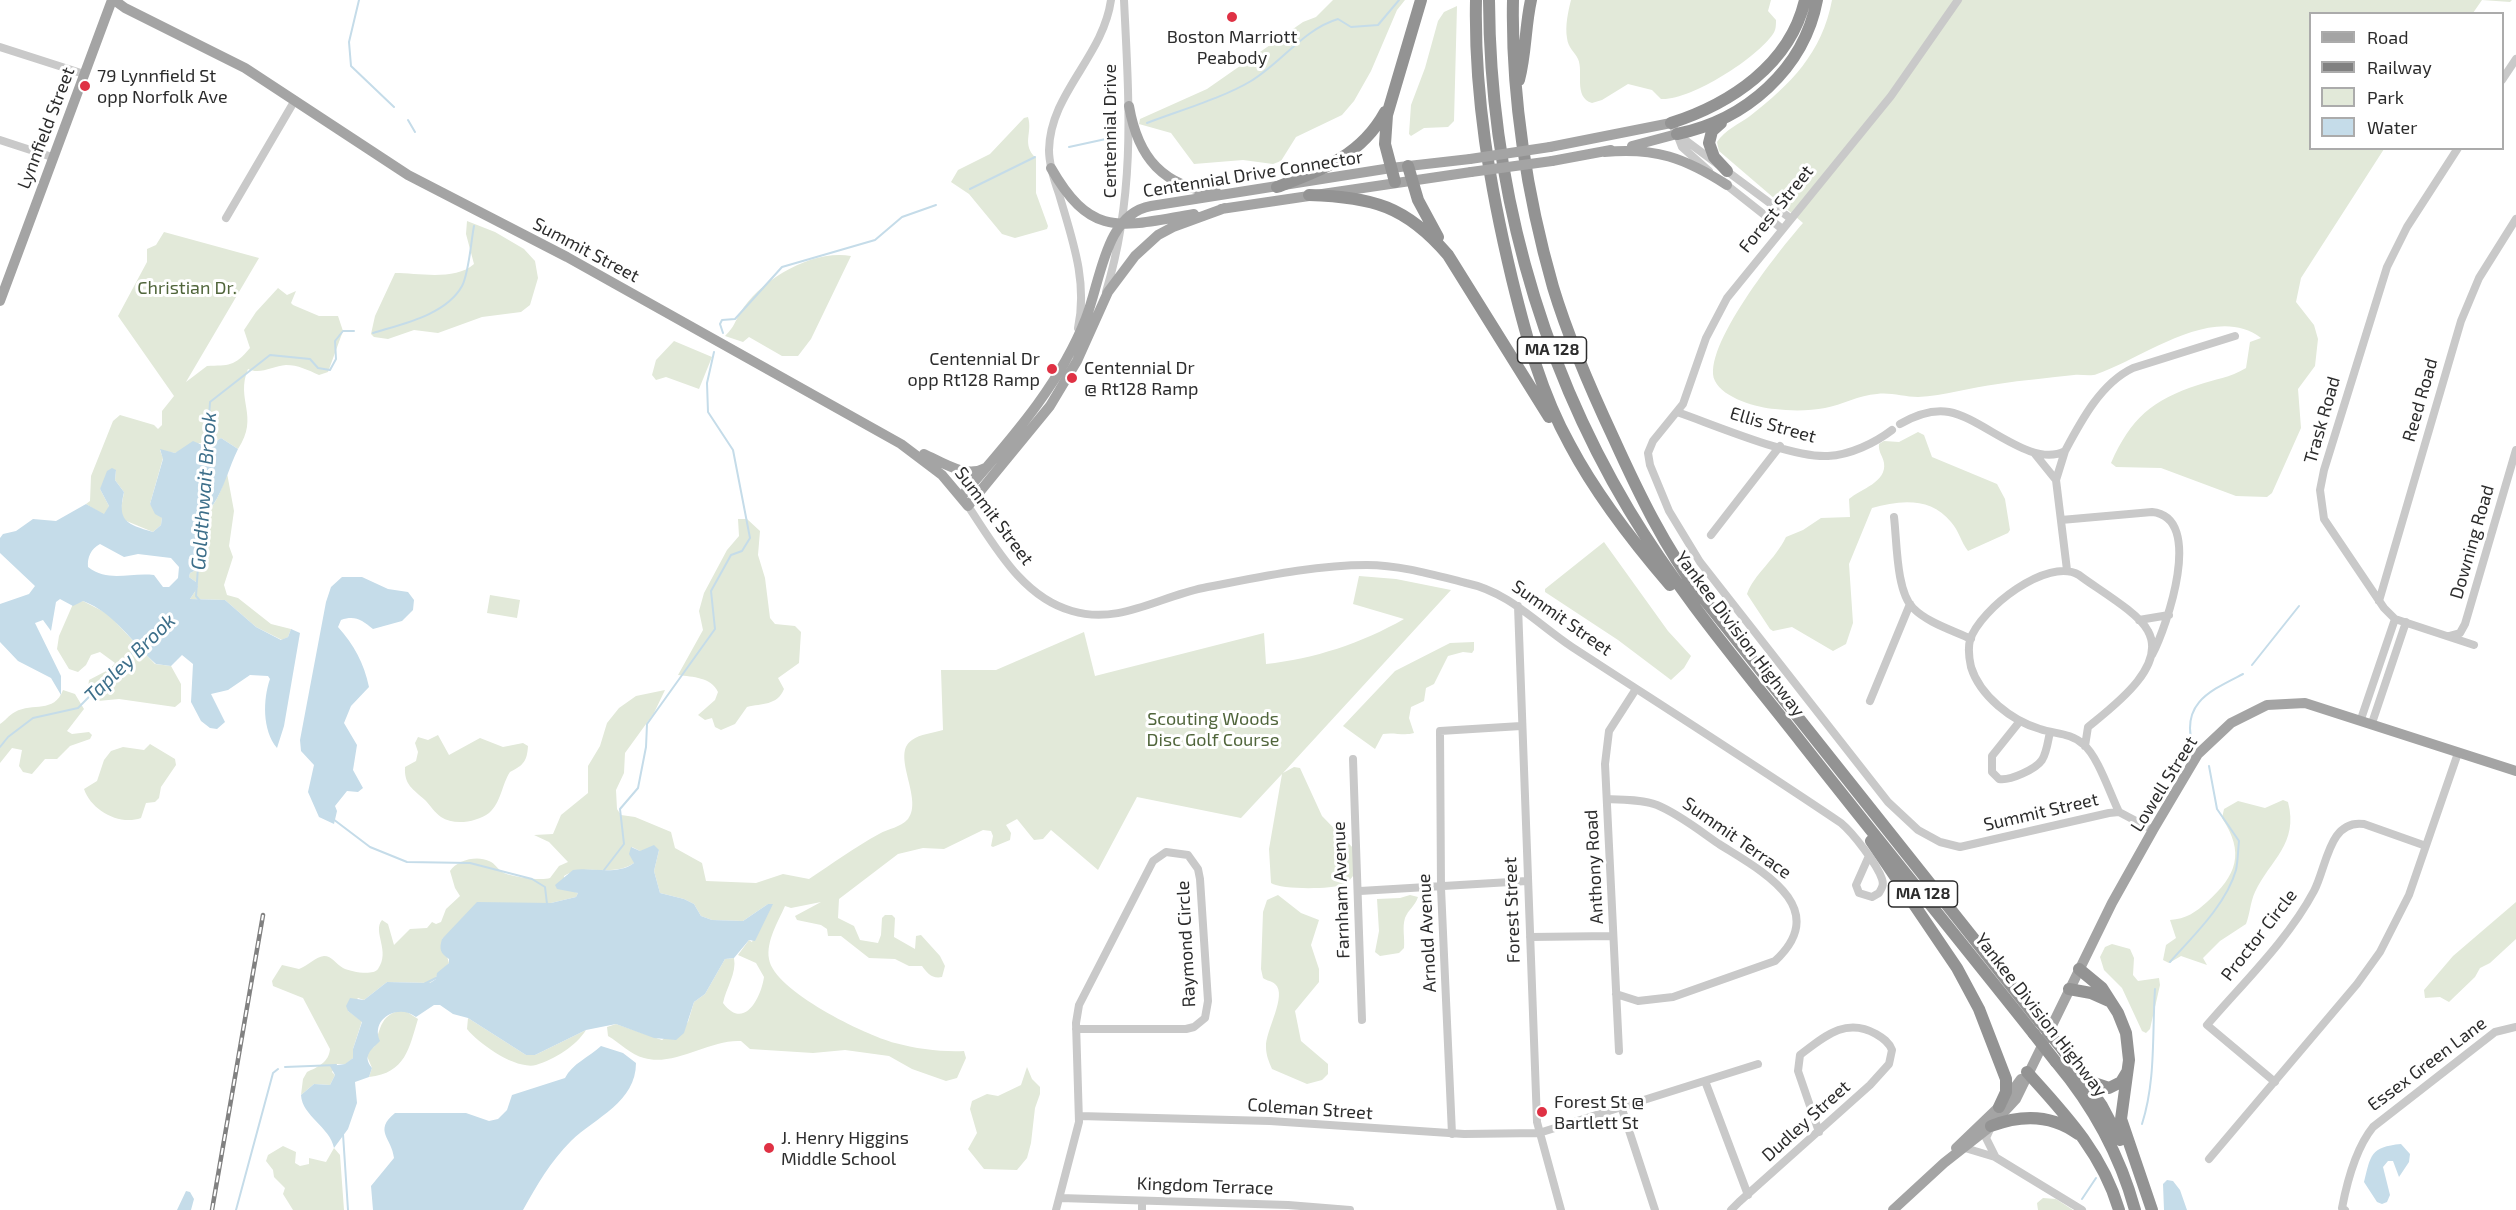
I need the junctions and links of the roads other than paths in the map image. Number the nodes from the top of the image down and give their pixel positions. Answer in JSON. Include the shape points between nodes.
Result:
{"nodes":[{"id":1,"x":113,"y":0,"type":"edge"},
{"id":2,"x":1111,"y":0,"type":"edge"},
{"id":3,"x":1124,"y":0,"type":"edge"},
{"id":4,"x":1421,"y":0,"type":"edge"},
{"id":5,"x":1476,"y":0,"type":"edge"},
{"id":6,"x":1489,"y":0,"type":"edge"},
{"id":7,"x":1513,"y":0,"type":"edge"},
{"id":8,"x":1531,"y":0,"type":"edge"},
{"id":9,"x":1805,"y":0,"type":"edge"},
{"id":10,"x":1817,"y":0,"type":"edge"},
{"id":11,"x":1958,"y":0,"type":"edge"},
{"id":12,"x":0,"y":47,"type":"edge"},
{"id":13,"x":2516,"y":59,"type":"edge"},
{"id":14,"x":84,"y":74,"type":"junction"},
{"id":15,"x":2504,"y":77,"type":"edge"},
{"id":16,"x":1517,"y":90,"type":"junction"},
{"id":17,"x":295,"y":100,"type":"junction"},
{"id":18,"x":1388,"y":105,"type":"junction"},
{"id":19,"x":1129,"y":106,"type":"junction"},
{"id":20,"x":1734,"y":112,"type":"junction"},
{"id":21,"x":1674,"y":129,"type":"junction"},
{"id":22,"x":0,"y":140,"type":"edge"},
{"id":23,"x":2456,"y":150,"type":"edge"},
{"id":24,"x":1604,"y":152,"type":"junction"},
{"id":25,"x":52,"y":158,"type":"junction"},
{"id":26,"x":1408,"y":166,"type":"junction"},
{"id":27,"x":1051,"y":168,"type":"junction"},
{"id":28,"x":1391,"y":168,"type":"junction"},
{"id":29,"x":1727,"y":171,"type":"junction"},
{"id":30,"x":1411,"y":180,"type":"junction"},
{"id":31,"x":1395,"y":182,"type":"junction"},
{"id":32,"x":1727,"y":185,"type":"junction"},
{"id":33,"x":1277,"y":187,"type":"junction"},
{"id":34,"x":1238,"y":194,"type":"junction"},
{"id":35,"x":1309,"y":195,"type":"junction"},
{"id":36,"x":1225,"y":208,"type":"junction"},
{"id":37,"x":225,"y":218,"type":"dead end"},
{"id":38,"x":1790,"y":218,"type":"junction"},
{"id":39,"x":2516,"y":219,"type":"edge"},
{"id":40,"x":1123,"y":224,"type":"junction"},
{"id":41,"x":1781,"y":228,"type":"junction"},
{"id":42,"x":1449,"y":255,"type":"junction"},
{"id":43,"x":0,"y":301,"type":"edge"},
{"id":44,"x":1101,"y":306,"type":"junction"},
{"id":45,"x":2235,"y":336,"type":"dead end"},
{"id":46,"x":1073,"y":346,"type":"junction"},
{"id":47,"x":1677,"y":412,"type":"junction"},
{"id":48,"x":902,"y":444,"type":"junction"},
{"id":49,"x":1780,"y":446,"type":"junction"},
{"id":50,"x":1571,"y":447,"type":"junction"},
{"id":51,"x":2516,"y":450,"type":"edge"},
{"id":52,"x":2065,"y":451,"type":"junction"},
{"id":53,"x":1648,"y":453,"type":"joint"},
{"id":54,"x":2035,"y":453,"type":"junction"},
{"id":55,"x":988,"y":466,"type":"junction"},
{"id":56,"x":2056,"y":480,"type":"junction"},
{"id":57,"x":961,"y":497,"type":"junction"},
{"id":58,"x":968,"y":506,"type":"junction"},
{"id":59,"x":1894,"y":517,"type":"dead end"},
{"id":60,"x":2061,"y":520,"type":"junction"},
{"id":61,"x":1711,"y":536,"type":"dead end"},
{"id":62,"x":2067,"y":570,"type":"junction"},
{"id":63,"x":2379,"y":601,"type":"junction"},
{"id":64,"x":1910,"y":604,"type":"junction"},
{"id":65,"x":1518,"y":606,"type":"junction"},
{"id":66,"x":1923,"y":615,"type":"junction"},
{"id":67,"x":2169,"y":615,"type":"junction"},
{"id":68,"x":2396,"y":619,"type":"junction"},
{"id":69,"x":2139,"y":620,"type":"junction"},
{"id":70,"x":2406,"y":622,"type":"junction"},
{"id":71,"x":1902,"y":628,"type":"junction"},
{"id":72,"x":2449,"y":636,"type":"junction"},
{"id":73,"x":1971,"y":639,"type":"junction"},
{"id":74,"x":2474,"y":645,"type":"dead end"},
{"id":75,"x":1733,"y":656,"type":"junction"},
{"id":76,"x":2148,"y":661,"type":"junction"},
{"id":77,"x":1636,"y":689,"type":"junction"},
{"id":78,"x":1870,"y":701,"type":"dead end"},
{"id":79,"x":2020,"y":721,"type":"junction"},
{"id":80,"x":2366,"y":721,"type":"junction"},
{"id":81,"x":1521,"y":726,"type":"junction"},
{"id":82,"x":2088,"y":727,"type":"junction"},
{"id":83,"x":2050,"y":732,"type":"junction"},
{"id":84,"x":2067,"y":735,"type":"junction"},
{"id":85,"x":2085,"y":746,"type":"junction"},
{"id":86,"x":2458,"y":753,"type":"junction"},
{"id":87,"x":1810,"y":754,"type":"junction"},
{"id":88,"x":1353,"y":759,"type":"dead end"},
{"id":89,"x":2516,"y":771,"type":"edge"},
{"id":90,"x":1607,"y":799,"type":"junction"},
{"id":91,"x":2119,"y":812,"type":"junction"},
{"id":92,"x":2153,"y":830,"type":"junction"},
{"id":93,"x":1968,"y":846,"type":"joint"},
{"id":94,"x":2426,"y":846,"type":"junction"},
{"id":95,"x":1868,"y":858,"type":"dead end"},
{"id":96,"x":1527,"y":881,"type":"junction"},
{"id":97,"x":1441,"y":888,"type":"junction"},
{"id":98,"x":1360,"y":891,"type":"junction"},
{"id":99,"x":1613,"y":936,"type":"junction"},
{"id":100,"x":1530,"y":937,"type":"junction"},
{"id":101,"x":2079,"y":969,"type":"junction"},
{"id":102,"x":2069,"y":989,"type":"junction"},
{"id":103,"x":1616,"y":994,"type":"junction"},
{"id":104,"x":2109,"y":1001,"type":"junction"},
{"id":105,"x":1362,"y":1020,"type":"dead end"},
{"id":106,"x":2516,"y":1027,"type":"edge"},
{"id":107,"x":1076,"y":1029,"type":"junction"},
{"id":108,"x":2063,"y":1050,"type":"junction"},
{"id":109,"x":1619,"y":1051,"type":"dead end"},
{"id":110,"x":1758,"y":1064,"type":"dead end"},
{"id":111,"x":2128,"y":1068,"type":"junction"},
{"id":112,"x":2027,"y":1072,"type":"junction"},
{"id":113,"x":1705,"y":1081,"type":"junction"},
{"id":114,"x":2275,"y":1082,"type":"junction"},
{"id":115,"x":1999,"y":1107,"type":"junction"},
{"id":116,"x":1622,"y":1108,"type":"junction"},
{"id":117,"x":1079,"y":1116,"type":"junction"},
{"id":118,"x":1991,"y":1126,"type":"junction"},
{"id":119,"x":1819,"y":1132,"type":"junction"},
{"id":120,"x":1539,"y":1133,"type":"junction"},
{"id":121,"x":1452,"y":1134,"type":"junction"},
{"id":122,"x":2085,"y":1140,"type":"junction"},
{"id":123,"x":1965,"y":1148,"type":"junction"},
{"id":124,"x":1995,"y":1157,"type":"junction"},
{"id":125,"x":2209,"y":1160,"type":"dead end"},
{"id":126,"x":1944,"y":1162,"type":"junction"},
{"id":127,"x":1748,"y":1195,"type":"junction"},
{"id":128,"x":1060,"y":1198,"type":"junction"},
{"id":129,"x":1142,"y":1205,"type":"edge"},
{"id":130,"x":1277,"y":1208,"type":"edge"},
{"id":131,"x":2343,"y":1209,"type":"edge"},
{"id":132,"x":1056,"y":1210,"type":"edge"},
{"id":133,"x":1350,"y":1210,"type":"edge"},
{"id":134,"x":1561,"y":1210,"type":"edge"},
{"id":135,"x":1655,"y":1210,"type":"edge"},
{"id":136,"x":1731,"y":1210,"type":"edge"},
{"id":137,"x":1893,"y":1210,"type":"edge"},
{"id":138,"x":2082,"y":1210,"type":"edge"},
{"id":139,"x":2119,"y":1210,"type":"edge"},
{"id":140,"x":2135,"y":1210,"type":"edge"},
{"id":141,"x":2147,"y":1210,"type":"edge"},
{"id":142,"x":2152,"y":1210,"type":"edge"}],
"edges":[{"from":1,"to":14,"type":"main road","name":"Lynnfield Street"},
{"from":1,"to":17,"type":"main road","name":"Summit Street","via":[[245,68]]},
{"from":2,"to":27,"type":"street","name":"Centennial Drive","via":[[1103,34],[1055,118],[1049,149]]},
{"from":3,"to":19,"type":"street","name":"Centennial Drive"},
{"from":4,"to":18,"type":"highway"},
{"from":5,"to":50,"type":"highway","via":[[1480,113],[1503,243],[1528,345]]},
{"from":6,"to":75,"type":"highway","name":"Yankee Division Highway","number":"MA 128","via":[[1493,89],[1505,181],[1527,276],[1548,341],[1576,411],[1630,511],[1672,576]]},
{"from":7,"to":16,"type":"highway","name":"Yankee Division Highway","number":"MA 128"},
{"from":8,"to":16,"type":"highway","via":[[1526,56]]},
{"from":9,"to":21,"type":"highway","via":[[1785,48],[1761,74],[1710,110]]},
{"from":10,"to":20,"type":"highway","via":[[1805,41],[1785,71]]},
{"from":11,"to":38,"type":"street","name":"Forest Street","via":[[1891,96]]},
{"from":12,"to":14,"type":"street"},
{"from":13,"to":15,"type":"street"},
{"from":14,"to":25,"type":"main road","name":"Lynnfield Street"},
{"from":16,"to":108,"type":"highway","name":"Yankee Division Highway","number":"MA 128","bridge":true,"via":[[1533,201],[1553,286],[1594,396],[1660,536],[1700,594]]},
{"from":17,"to":37,"type":"street"},
{"from":17,"to":48,"type":"main road","name":"Summit Street","via":[[408,175],[567,257]]},
{"from":18,"to":28,"type":"highway","via":[[1385,133]]},
{"from":18,"to":33,"type":"highway","via":[[1363,140],[1343,159]]},
{"from":19,"to":34,"type":"main road","via":[[1138,143],[1168,178],[1204,191]]},
{"from":19,"to":40,"type":"street","name":"Centennial Drive"},
{"from":20,"to":21,"type":"highway","via":[[1713,123]]},
{"from":20,"to":29,"type":"highway","via":[[1716,126],[1708,142],[1714,157]]},
{"from":21,"to":24,"type":"main road"},
{"from":21,"to":26,"type":"main road","name":"Centennial Drive Connector","bridge":true},
{"from":21,"to":29,"type":"street"},
{"from":21,"to":32,"type":"street","via":[[1686,152]]},
{"from":22,"to":25,"type":"street"},
{"from":23,"to":63,"type":"street","name":"Trask Road","via":[[2407,227],[2385,273],[2322,480],[2320,500],[2324,519]]},
{"from":24,"to":30,"type":"main road","name":"Centennial Drive Connector","bridge":true},
{"from":24,"to":32,"type":"main road","via":[[1643,150],[1673,157]]},
{"from":25,"to":43,"type":"main road","name":"Lynnfield Street"},
{"from":26,"to":28,"type":"main road","name":"Centennial Drive Connector"},
{"from":26,"to":30,"type":"highway"},
{"from":27,"to":40,"type":"main road","via":[[1069,198],[1084,211]]},
{"from":27,"to":46,"type":"street","name":"Centennial Drive","via":[[1082,276],[1081,311]]},
{"from":28,"to":31,"type":"highway"},
{"from":28,"to":33,"type":"main road","name":"Centennial Drive Connector"},
{"from":29,"to":38,"type":"street"},
{"from":30,"to":31,"type":"main road","name":"Centennial Drive Connector"},
{"from":30,"to":42,"type":"highway","via":[[1423,212]]},
{"from":31,"to":35,"type":"main road","name":"Centennial Drive Connector"},
{"from":32,"to":41,"type":"street"},
{"from":33,"to":34,"type":"main road","name":"Centennial Drive Connector"},
{"from":34,"to":40,"type":"main road","name":"Centennial Drive Connector","via":[[1140,208]]},
{"from":35,"to":36,"type":"main road","name":"Centennial Drive Connector"},
{"from":35,"to":42,"type":"highway","via":[[1350,196],[1389,207],[1429,233]]},
{"from":36,"to":40,"type":"main road","name":"Centennial Drive Connector"},
{"from":36,"to":44,"type":"main road","via":[[1191,219],[1150,241],[1127,264]]},
{"from":38,"to":41,"type":"street","name":"Forest Street"},
{"from":39,"to":63,"type":"street","name":"Reed Road","via":[[2479,278],[2463,314]]},
{"from":40,"to":44,"type":"street","name":"Centennial Drive"},
{"from":40,"to":46,"type":"main road","via":[[1111,238]]},
{"from":41,"to":47,"type":"street","name":"Forest Street","via":[[1725,301]]},
{"from":42,"to":50,"type":"highway"},
{"from":44,"to":58,"type":"main road","name":"Centennial Drive","via":[[1077,361],[1050,406]]},
{"from":45,"to":52,"type":"street","via":[[2119,375],[2101,393]]},
{"from":46,"to":55,"type":"main road","name":"Centennial Drive","via":[[1042,399]]},
{"from":47,"to":49,"type":"street","name":"Ellis Street"},
{"from":47,"to":53,"type":"street","name":"Forest Street"},
{"from":48,"to":55,"type":"main road","via":[[965,471]]},
{"from":48,"to":57,"type":"main road","name":"Summit Street","via":[[932,465]]},
{"from":49,"to":54,"type":"street","name":"Ellis Street","via":[[1804,454],[1836,455],[1864,446],[1924,414],[1952,413]]},
{"from":49,"to":61,"type":"street"},
{"from":50,"to":75,"type":"highway","via":[[1602,498],[1643,552]]},
{"from":51,"to":72,"type":"street","name":"Downing Road","via":[[2465,624],[2460,633]]},
{"from":52,"to":54,"type":"street","via":[[2054,456]]},
{"from":52,"to":56,"type":"street"},
{"from":53,"to":93,"type":"street","name":"Yankee Division Highway","via":[[1669,511],[1700,562],[1888,802],[1930,837]]},
{"from":54,"to":56,"type":"street"},
{"from":55,"to":57,"type":"main road","name":"Centennial Drive"},
{"from":56,"to":60,"type":"street"},
{"from":57,"to":58,"type":"main road","name":"Summit Street"},
{"from":58,"to":65,"type":"street","name":"Summit Street","via":[[1030,589],[1048,601],[1078,612],[1118,614],[1206,588],[1368,565],[1469,583],[1496,592]]},
{"from":59,"to":64,"type":"street","via":[[1902,587]]},
{"from":60,"to":62,"type":"street"},
{"from":60,"to":67,"type":"street","via":[[2152,512],[2172,520],[2180,540]]},
{"from":62,"to":69,"type":"street"},
{"from":62,"to":73,"type":"street","via":[[2047,574],[2011,594],[1987,613]]},
{"from":63,"to":68,"type":"street","name":"Trask Road"},
{"from":64,"to":66,"type":"street"},
{"from":64,"to":71,"type":"street"},
{"from":65,"to":77,"type":"street","name":"Summit Street"},
{"from":65,"to":81,"type":"street","name":"Forest Street"},
{"from":66,"to":71,"type":"street"},
{"from":66,"to":73,"type":"street"},
{"from":67,"to":69,"type":"street"},
{"from":67,"to":76,"type":"street"},
{"from":68,"to":70,"type":"street","name":"Trask Road"},
{"from":68,"to":80,"type":"street"},
{"from":69,"to":76,"type":"street","via":[[2150,637]]},
{"from":70,"to":72,"type":"street","name":"Trask Road"},
{"from":70,"to":80,"type":"street"},
{"from":71,"to":78,"type":"street"},
{"from":72,"to":74,"type":"street","name":"Trask Road"},
{"from":73,"to":79,"type":"street","via":[[1970,660],[1979,683]]},
{"from":75,"to":87,"type":"highway","name":"Yankee Division Highway","number":"MA 128"},
{"from":76,"to":82,"type":"street","via":[[2132,690]]},
{"from":77,"to":90,"type":"street","name":"Anthony Road","via":[[1609,731],[1605,764]]},
{"from":77,"to":95,"type":"street","name":"Summit Street","via":[[1841,823]]},
{"from":79,"to":83,"type":"street"},
{"from":79,"to":83,"type":"street","via":[[1992,756],[1992,772],[1999,779],[2038,764]]},
{"from":80,"to":86,"type":"main road","name":"Lowell Street"},
{"from":80,"to":92,"type":"main road","name":"Lowell Street","via":[[2303,702],[2276,703],[2248,712],[2204,747]]},
{"from":81,"to":96,"type":"street","name":"Forest Street"},
{"from":81,"to":97,"type":"street","name":"Arnold Avenue","via":[[1440,730]]},
{"from":82,"to":84,"type":"street"},
{"from":82,"to":85,"type":"street"},
{"from":83,"to":84,"type":"street"},
{"from":84,"to":85,"type":"street"},
{"from":85,"to":91,"type":"street"},
{"from":86,"to":89,"type":"main road","name":"Lowell Street"},
{"from":86,"to":94,"type":"street"},
{"from":87,"to":115,"type":"highway","via":[[1970,992],[2006,1078],[2006,1092]]},
{"from":87,"to":140,"type":"highway","name":"Yankee Division Highway","number":"MA 128","bridge":true,"via":[[2085,1099],[2121,1168]]},
{"from":88,"to":98,"type":"street","name":"Farnham Avenue"},
{"from":90,"to":99,"type":"street","name":"Anthony Road"},
{"from":90,"to":103,"type":"street","name":"Summit Terrace","via":[[1648,803],[1679,817],[1775,880],[1788,894],[1795,911],[1792,938],[1775,961],[1673,997],[1638,1001]]},
{"from":91,"to":92,"type":"street","name":"Summit Street"},
{"from":91,"to":93,"type":"street","name":"Summit Street","via":[[2089,815]]},
{"from":92,"to":101,"type":"main road","name":"Lowell Street"},
{"from":94,"to":114,"type":"street","via":[[2403,908],[2380,952]]},
{"from":94,"to":114,"type":"street","name":"Proctor Circle","via":[[2364,824],[2343,827],[2302,911],[2207,1025]]},
{"from":96,"to":97,"type":"street"},
{"from":96,"to":100,"type":"street","name":"Forest Street"},
{"from":97,"to":98,"type":"street"},
{"from":97,"to":121,"type":"street","name":"Arnold Avenue"},
{"from":98,"to":105,"type":"street","name":"Farnham Avenue"},
{"from":99,"to":100,"type":"street"},
{"from":99,"to":103,"type":"street","name":"Anthony Road"},
{"from":100,"to":120,"type":"street","name":"Forest Street"},
{"from":101,"to":102,"type":"main road","name":"Lowell Street"},
{"from":101,"to":104,"type":"highway","via":[[2102,988]]},
{"from":102,"to":104,"type":"highway"},
{"from":102,"to":112,"type":"main road","name":"Lowell Street"},
{"from":103,"to":109,"type":"street","name":"Anthony Road"},
{"from":104,"to":111,"type":"highway","via":[[2126,1033]]},
{"from":106,"to":131,"type":"street","name":"Essex Green Lane","via":[[2495,1032],[2373,1127],[2364,1141]]},
{"from":107,"to":107,"type":"street","name":"Raymond Circle","via":[[1076,1014],[1084,993],[1153,861],[1166,852],[1188,855],[1200,879],[1208,1001],[1205,1018],[1186,1029]]},
{"from":107,"to":117,"type":"street"},
{"from":108,"to":111,"type":"highway","via":[[2101,1087],[2115,1086]]},
{"from":108,"to":141,"type":"highway","name":"Yankee Division Highway","number":"MA 128","via":[[2110,1119]]},
{"from":110,"to":113,"type":"street","name":"Coleman Street"},
{"from":111,"to":142,"type":"highway","via":[[2121,1119]]},
{"from":112,"to":115,"type":"main road","name":"Lowell Street"},
{"from":112,"to":118,"type":"main road","name":"Lowell Street","via":[[2016,1099]]},
{"from":112,"to":122,"type":"highway"},
{"from":113,"to":116,"type":"street","name":"Coleman Street"},
{"from":113,"to":127,"type":"street"},
{"from":114,"to":125,"type":"street"},
{"from":115,"to":126,"type":"main road","name":"Lowell Street"},
{"from":116,"to":120,"type":"street","name":"Coleman Street"},
{"from":116,"to":135,"type":"street"},
{"from":117,"to":121,"type":"street","name":"Coleman Street","via":[[1270,1121]]},
{"from":117,"to":128,"type":"street"},
{"from":118,"to":122,"type":"highway","via":[[2017,1118],[2039,1119],[2068,1127]]},
{"from":118,"to":123,"type":"main road","name":"Lowell Street"},
{"from":118,"to":124,"type":"street","via":[[1986,1138]]},
{"from":119,"to":119,"type":"street","name":"Dudley Street","via":[[1798,1071],[1800,1054],[1835,1032],[1854,1026],[1882,1038],[1892,1050],[1882,1073]]},
{"from":119,"to":127,"type":"street","name":"Dudley Street"},
{"from":120,"to":121,"type":"street","name":"Coleman Street"},
{"from":120,"to":134,"type":"street","name":"Forest Street"},
{"from":122,"to":139,"type":"highway","via":[[2102,1166]]},
{"from":123,"to":124,"type":"street"},
{"from":123,"to":126,"type":"main road","name":"Lowell Street"},
{"from":124,"to":138,"type":"street"},
{"from":126,"to":137,"type":"main road","name":"Lowell Street"},
{"from":127,"to":136,"type":"street","name":"Dudley Street"},
{"from":128,"to":129,"type":"street","name":"Kingdom Terrace"},
{"from":128,"to":132,"type":"street"},
{"from":129,"to":130,"type":"street","name":"Kingdom Terrace"},
{"from":130,"to":133,"type":"street","name":"Kingdom Terrace"}]}
